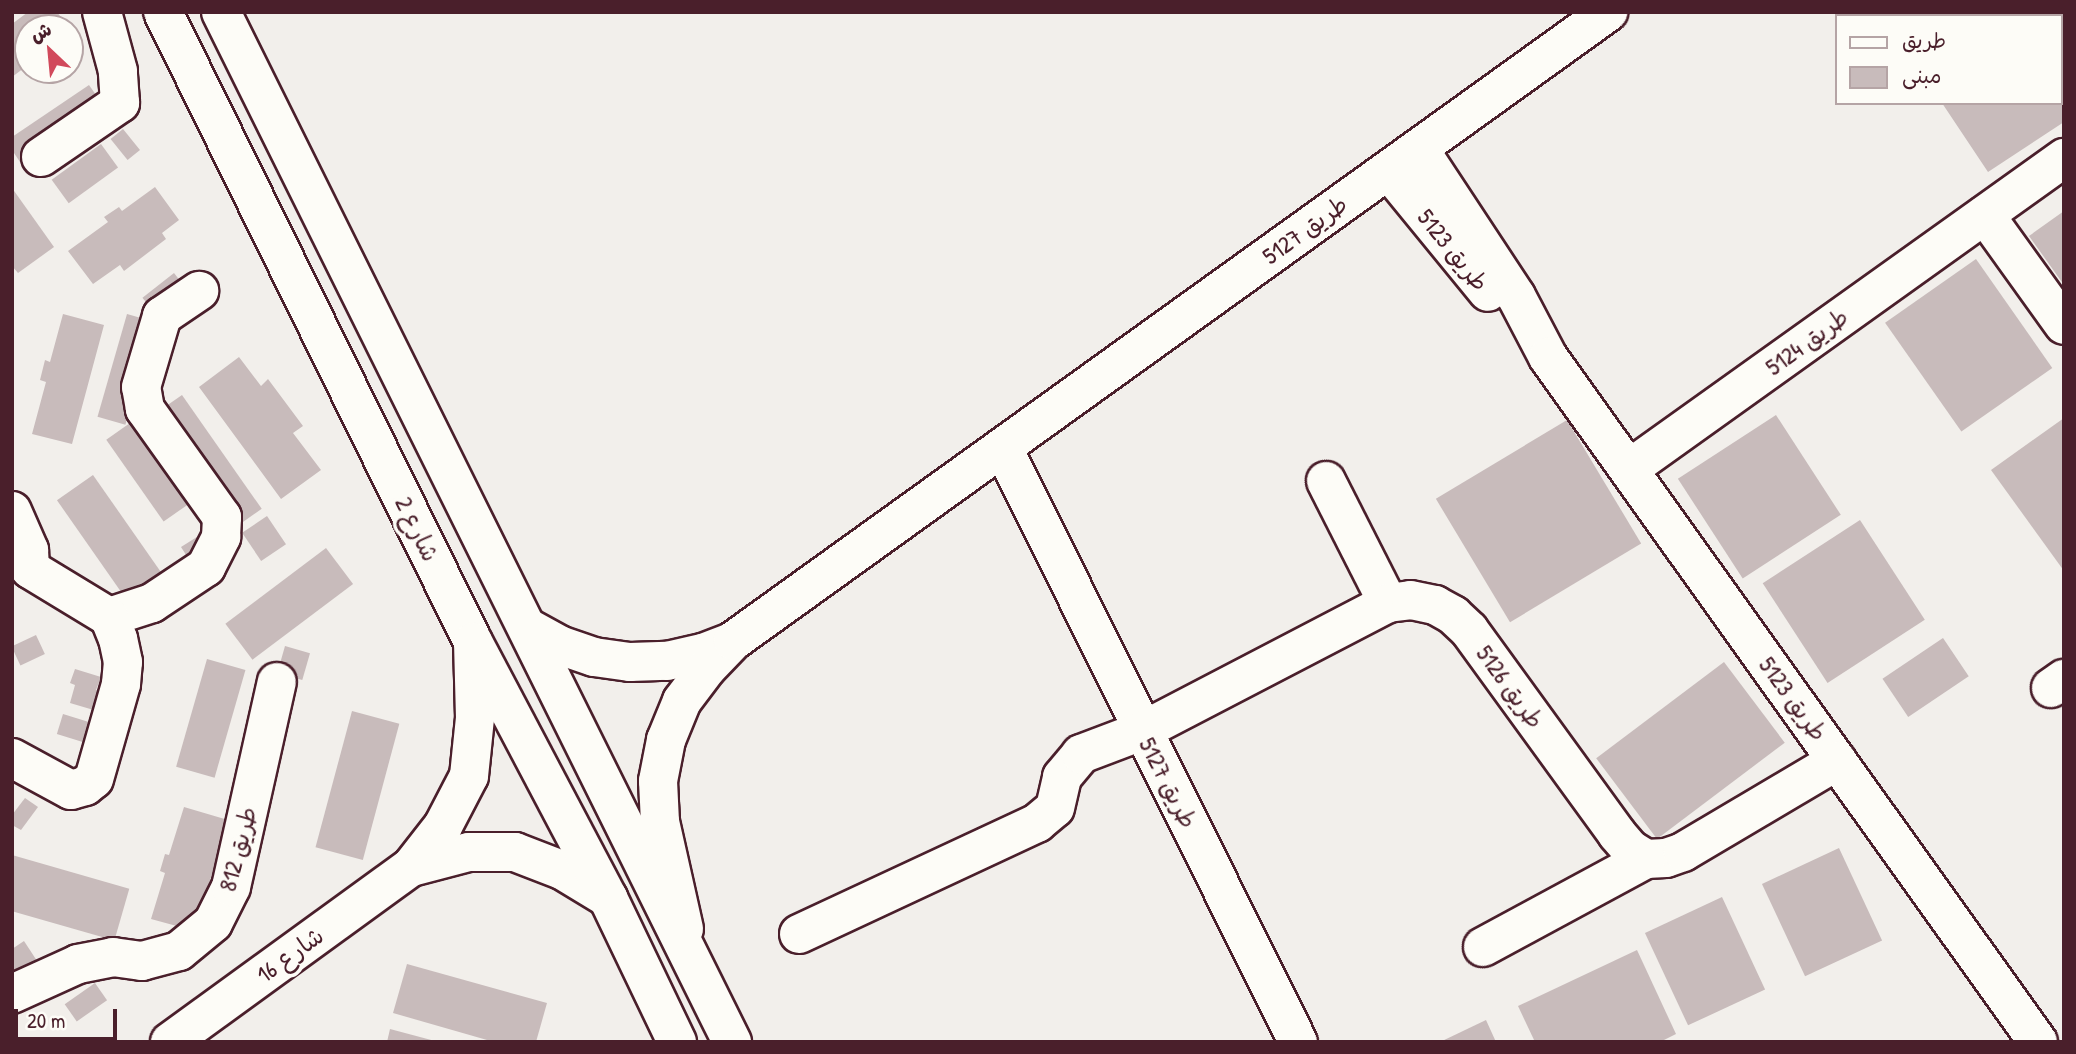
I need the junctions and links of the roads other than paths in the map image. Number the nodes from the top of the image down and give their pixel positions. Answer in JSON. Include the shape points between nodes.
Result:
{"nodes":[{"id":1,"x":102,"y":12,"type":"edge"},
{"id":2,"x":163,"y":12,"type":"edge"},
{"id":3,"x":221,"y":12,"type":"edge"},
{"id":4,"x":1608,"y":12,"type":"edge"},
{"id":5,"x":1419,"y":149,"type":"junction"},
{"id":6,"x":41,"y":158,"type":"dead end"},
{"id":7,"x":2064,"y":158,"type":"edge"},
{"id":8,"x":1388,"y":171,"type":"junction"},
{"id":9,"x":1984,"y":215,"type":"junction"},
{"id":10,"x":199,"y":290,"type":"dead end"},
{"id":11,"x":2064,"y":325,"type":"edge"},
{"id":12,"x":1548,"y":357,"type":"junction"},
{"id":13,"x":1003,"y":448,"type":"junction"},
{"id":14,"x":1629,"y":469,"type":"junction"},
{"id":15,"x":1326,"y":481,"type":"dead end"},
{"id":16,"x":12,"y":511,"type":"edge"},
{"id":17,"x":21,"y":578,"type":"edge"},
{"id":18,"x":1388,"y":603,"type":"junction"},
{"id":19,"x":109,"y":617,"type":"junction"},
{"id":20,"x":527,"y":627,"type":"junction"},
{"id":21,"x":733,"y":641,"type":"junction"},
{"id":22,"x":473,"y":642,"type":"junction"},
{"id":23,"x":277,"y":682,"type":"dead end"},
{"id":24,"x":1142,"y":731,"type":"junction"},
{"id":25,"x":12,"y":758,"type":"edge"},
{"id":26,"x":1837,"y":761,"type":"junction"},
{"id":27,"x":1646,"y":859,"type":"junction"},
{"id":28,"x":411,"y":867,"type":"junction"},
{"id":29,"x":608,"y":898,"type":"junction"},
{"id":30,"x":799,"y":934,"type":"dead end"},
{"id":31,"x":1483,"y":947,"type":"dead end"},
{"id":32,"x":690,"y":956,"type":"junction"},
{"id":33,"x":12,"y":994,"type":"edge"},
{"id":34,"x":170,"y":1042,"type":"edge"},
{"id":35,"x":677,"y":1042,"type":"edge"},
{"id":36,"x":732,"y":1042,"type":"edge"},
{"id":37,"x":1298,"y":1042,"type":"edge"},
{"id":38,"x":2038,"y":1042,"type":"edge"}],
"edges":[{"from":1,"to":6,"type":"street","via":[[118,71],[120,103]]},
{"from":2,"to":22,"type":"street","name":"شارع 2"},
{"from":3,"to":20,"type":"street"},
{"from":4,"to":5,"type":"street","name":"طريق 5127"},
{"from":5,"to":8,"type":"street","name":"طريق 5127"},
{"from":5,"to":12,"type":"street","name":"طريق 5123","via":[[1517,296]]},
{"from":7,"to":9,"type":"street","name":"طريق 5124"},
{"from":8,"to":12,"type":"street","name":"طريق 5123","via":[[1514,323]]},
{"from":8,"to":13,"type":"street","name":"طريق 5127"},
{"from":9,"to":11,"type":"street"},
{"from":9,"to":14,"type":"street","name":"طريق 5124"},
{"from":10,"to":19,"type":"street","via":[[162,316],[141,387],[145,409],[222,517],[221,537],[206,567],[152,603]]},
{"from":12,"to":14,"type":"street","name":"طريق 5123"},
{"from":13,"to":21,"type":"street","name":"طريق 5127"},
{"from":13,"to":24,"type":"street","name":"طريق 5127"},
{"from":14,"to":26,"type":"street","name":"طريق 5123"},
{"from":15,"to":18,"type":"street"},
{"from":16,"to":17,"type":"street","via":[[29,550]]},
{"from":17,"to":19,"type":"street"},
{"from":18,"to":24,"type":"street","name":"طريق 5126"},
{"from":18,"to":27,"type":"street","name":"طريق 5126","via":[[1411,600],[1434,605],[1469,630],[1617,834]]},
{"from":19,"to":25,"type":"street","via":[[123,662],[121,684],[94,779],[71,790]]},
{"from":20,"to":21,"type":"street","name":"طريق 5127","via":[[594,657],[630,662],[667,661]]},
{"from":20,"to":32,"type":"street"},
{"from":21,"to":32,"type":"street","name":"طريق 5127","via":[[682,701],[666,740],[658,781],[660,822]]},
{"from":22,"to":28,"type":"street","name":"شارع 16","via":[[475,718],[469,776],[443,826]]},
{"from":22,"to":29,"type":"street","name":"شارع 2"},
{"from":23,"to":33,"type":"street","name":"طريق 812","via":[[231,887],[213,923],[179,951],[142,961],[113,957],[78,964]]},
{"from":24,"to":30,"type":"street","name":"طريق 5126","via":[[1081,754],[1062,777],[1055,807],[1037,823]]},
{"from":24,"to":37,"type":"street","name":"طريق 5127"},
{"from":26,"to":27,"type":"street","via":[[1683,852]]},
{"from":26,"to":38,"type":"street","name":"طريق 5123"},
{"from":27,"to":31,"type":"street"},
{"from":28,"to":29,"type":"street","name":"شارع 16","via":[[469,852],[515,852],[562,870]]},
{"from":28,"to":34,"type":"street","name":"شارع 16"},
{"from":29,"to":35,"type":"street","name":"شارع 2"},
{"from":32,"to":36,"type":"street"}]}
